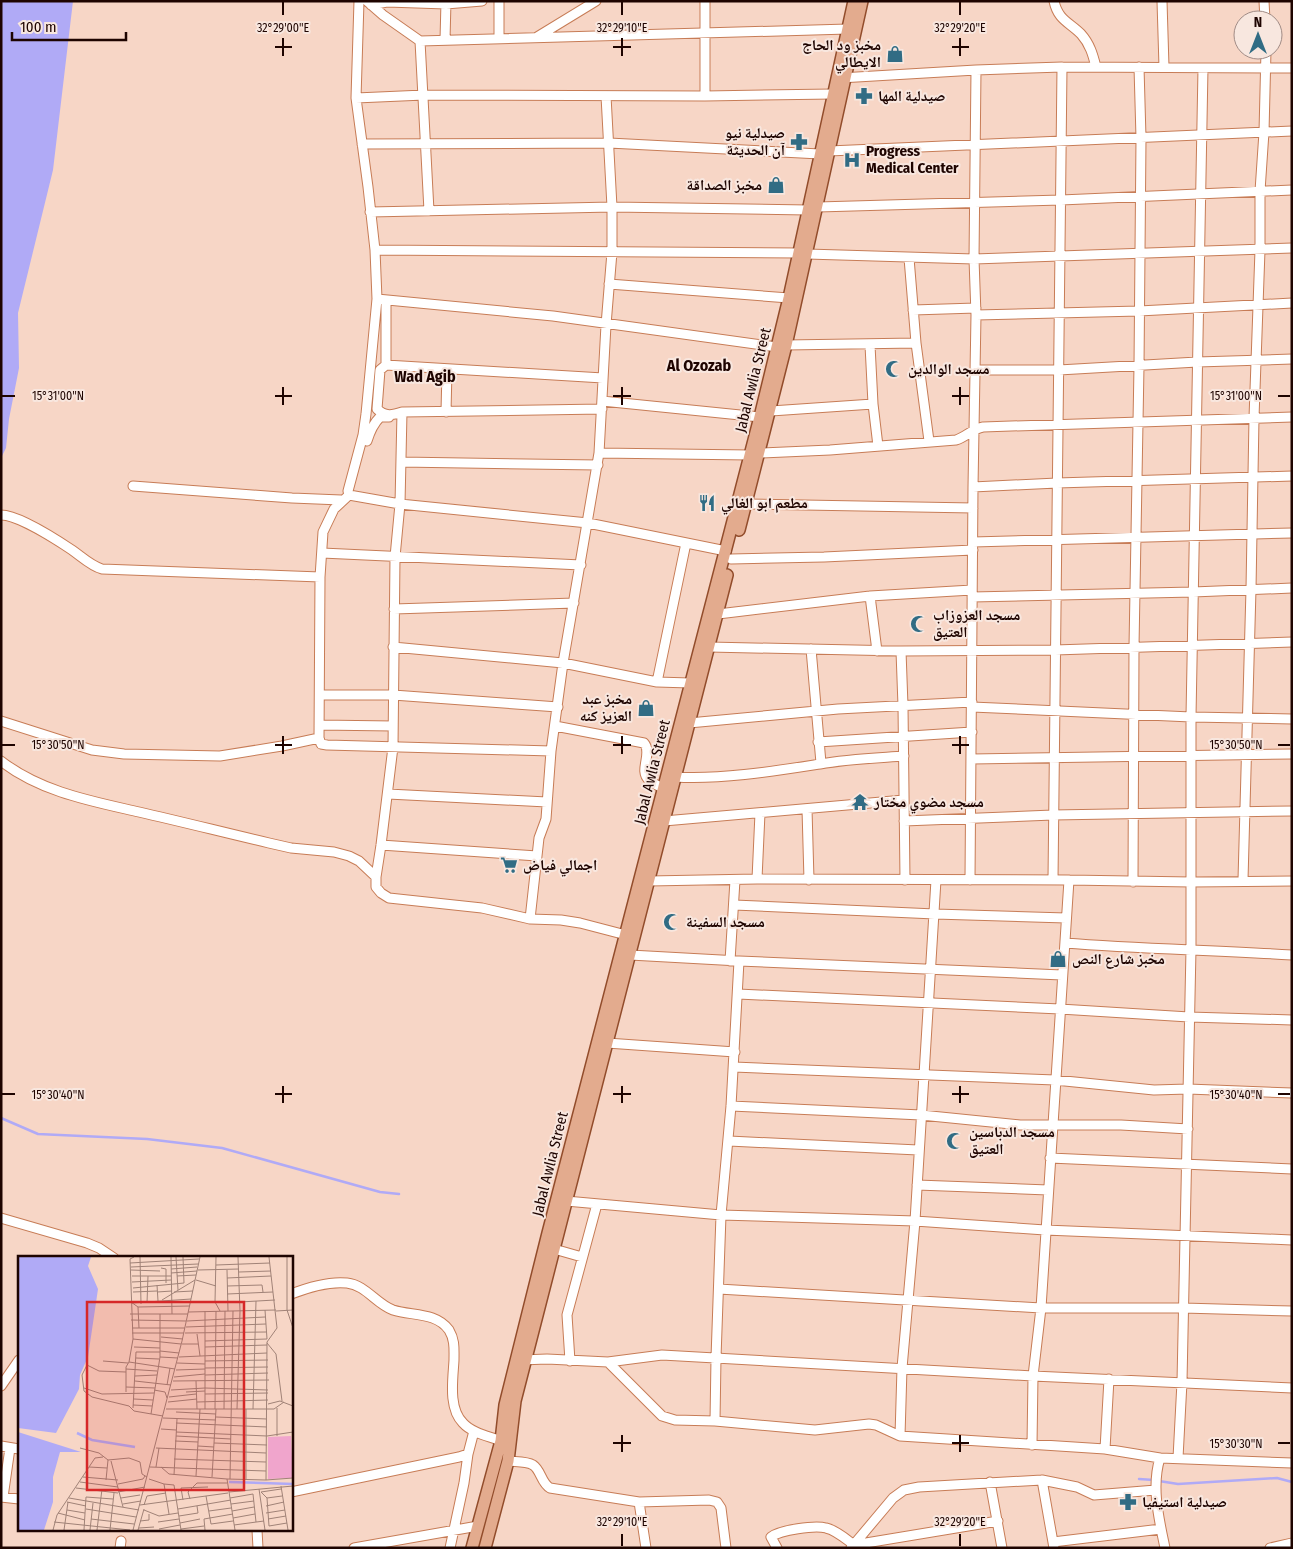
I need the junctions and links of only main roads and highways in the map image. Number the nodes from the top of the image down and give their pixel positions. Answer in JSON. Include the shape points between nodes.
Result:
{"nodes":[{"id":1,"x":854,"y":1,"type":"edge"},
{"id":2,"x":862,"y":1,"type":"edge"},
{"id":3,"x":841,"y":78,"type":"junction"},
{"id":4,"x":825,"y":152,"type":"junction"},
{"id":5,"x":803,"y":254,"type":"junction"},
{"id":6,"x":782,"y":346,"type":"junction"},
{"id":7,"x":755,"y":454,"type":"junction"},
{"id":8,"x":728,"y":555,"type":"junction"},
{"id":9,"x":718,"y":596,"type":"junction"},
{"id":10,"x":521,"y":1360,"type":"junction"},
{"id":11,"x":472,"y":1548,"type":"edge"},
{"id":12,"x":485,"y":1548,"type":"edge"}],
"edges":[{"from":1,"to":3,"type":"main road","name":"Jabal Awlia Street"},
{"from":2,"to":3,"type":"main road","name":"Jabal Awlia Street"},
{"from":3,"to":4,"type":"main road","name":"Jabal Awlia Street"},
{"from":3,"to":4,"type":"main road","name":"Jabal Awlia Street","via":[[833,94]]},
{"from":4,"to":5,"type":"main road","name":"Jabal Awlia Street"},
{"from":5,"to":6,"type":"main road","name":"Jabal Awlia Street"},
{"from":5,"to":6,"type":"main road","name":"Jabal Awlia Street","via":[[789,298]]},
{"from":6,"to":7,"type":"main road","name":"Jabal Awlia Street","via":[[760,417]]},
{"from":6,"to":7,"type":"main road","name":"Jabal Awlia Street","via":[[771,411]]},
{"from":7,"to":8,"type":"main road","name":"Jabal Awlia Street"},
{"from":7,"to":8,"type":"main road","name":"Jabal Awlia Street","via":[[746,504]]},
{"from":8,"to":9,"type":"main road","name":"Jabal Awlia Street"},
{"from":9,"to":10,"type":"main road","name":"Jabal Awlia Street","via":[[690,683]]},
{"from":9,"to":10,"type":"main road","name":"Jabal Awlia Street","via":[[718,614],[608,1043]]},
{"from":10,"to":11,"type":"main road","name":"Jabal Awlia Street","via":[[505,1405],[501,1441]]},
{"from":10,"to":12,"type":"main road","name":"Jabal Awlia Street","via":[[508,1461]]}]}
